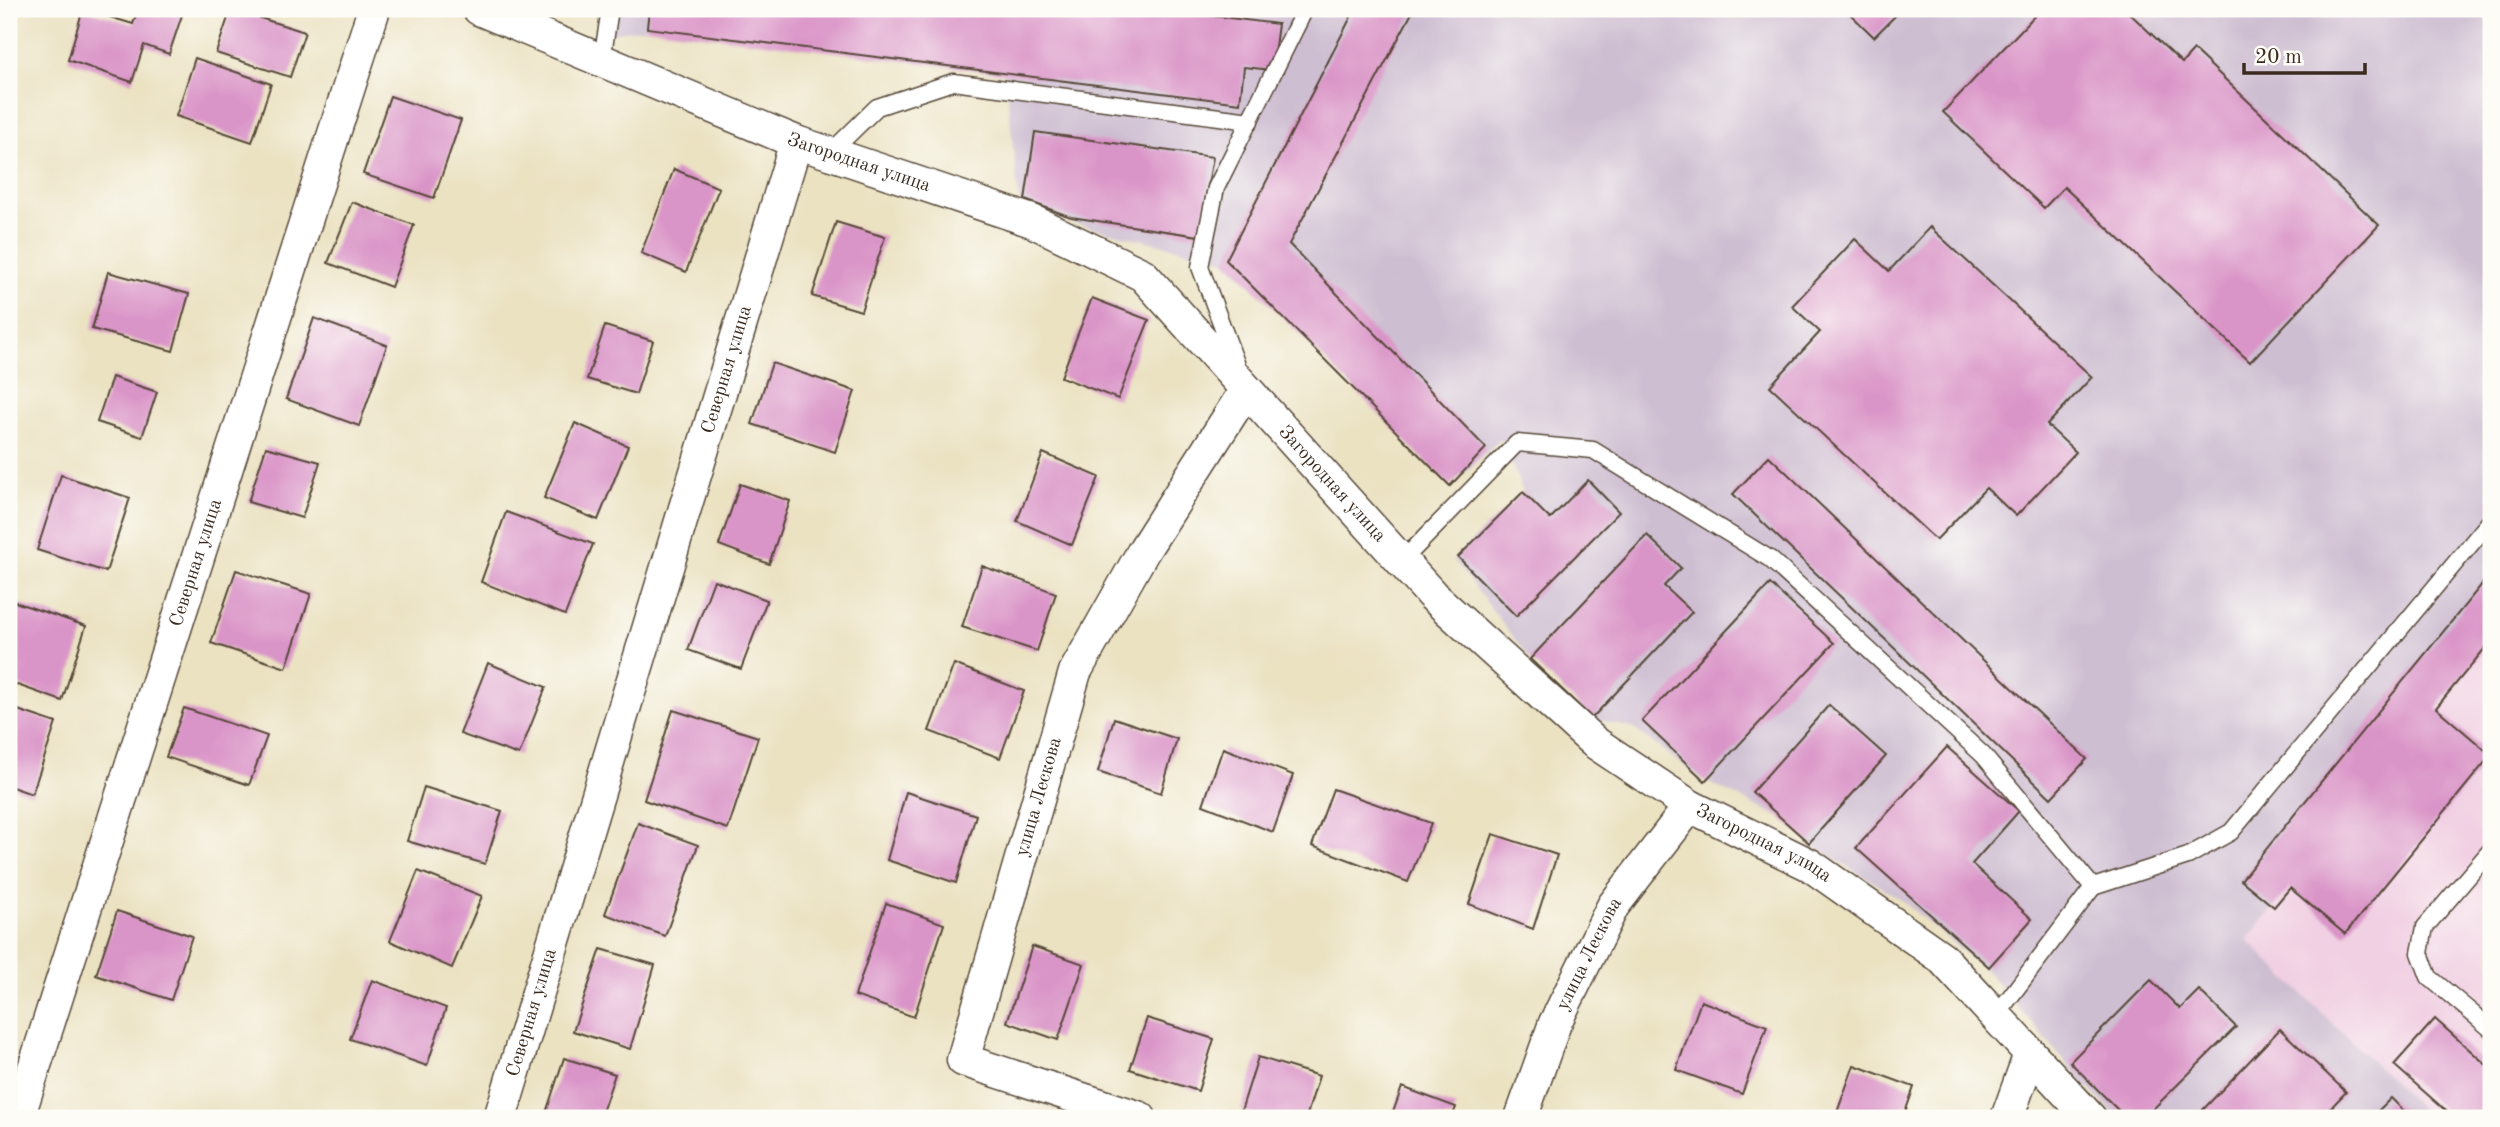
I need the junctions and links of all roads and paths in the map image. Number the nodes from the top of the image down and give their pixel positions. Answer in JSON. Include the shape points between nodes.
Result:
{"nodes":[{"id":1,"x":374,"y":9,"type":"edge"},
{"id":2,"x":480,"y":9,"type":"edge"},
{"id":3,"x":610,"y":9,"type":"edge"},
{"id":4,"x":1305,"y":9,"type":"edge"},
{"id":5,"x":602,"y":60,"type":"junction"},
{"id":6,"x":1250,"y":121,"type":"junction"},
{"id":7,"x":796,"y":142,"type":"junction"},
{"id":8,"x":830,"y":153,"type":"junction"},
{"id":9,"x":1246,"y":390,"type":"junction"},
{"id":10,"x":2491,"y":520,"type":"edge"},
{"id":11,"x":1402,"y":561,"type":"junction"},
{"id":12,"x":1690,"y":806,"type":"junction"},
{"id":13,"x":2491,"y":850,"type":"edge"},
{"id":14,"x":2093,"y":887,"type":"junction"},
{"id":15,"x":1995,"y":1017,"type":"junction"},
{"id":16,"x":2491,"y":1029,"type":"edge"},
{"id":17,"x":2030,"y":1054,"type":"junction"},
{"id":18,"x":18,"y":1118,"type":"edge"},
{"id":19,"x":500,"y":1118,"type":"edge"},
{"id":20,"x":1140,"y":1118,"type":"edge"},
{"id":21,"x":1521,"y":1118,"type":"edge"},
{"id":22,"x":2007,"y":1118,"type":"edge"},
{"id":23,"x":2090,"y":1118,"type":"edge"}],
"edges":[{"from":1,"to":18,"type":"street","name":"Северная улица"},
{"from":2,"to":5,"type":"street","name":"Загородная улица"},
{"from":3,"to":5,"type":"lane"},
{"from":4,"to":6,"type":"lane"},
{"from":5,"to":7,"type":"street","name":"Загородная улица"},
{"from":6,"to":8,"type":"lane","via":[[953,82],[877,107]]},
{"from":6,"to":9,"type":"lane","via":[[1216,188],[1200,267]]},
{"from":7,"to":8,"type":"street","name":"Загородная улица"},
{"from":7,"to":19,"type":"street","name":"Северная улица"},
{"from":8,"to":9,"type":"street","name":"Загородная улица","via":[[1032,221],[1143,275]]},
{"from":9,"to":11,"type":"street","name":"Загородная улица"},
{"from":9,"to":20,"type":"street","name":"улица Лескова","via":[[1144,550],[1075,672],[963,1060]]},
{"from":10,"to":14,"type":"lane","via":[[2231,832],[2188,856]]},
{"from":11,"to":12,"type":"street","name":"Загородная улица","via":[[1433,596],[1594,743]]},
{"from":11,"to":14,"type":"lane","via":[[1517,443],[1593,450],[1770,559],[1983,755]]},
{"from":12,"to":15,"type":"street","name":"Загородная улица","via":[[1810,865],[1941,957]]},
{"from":12,"to":21,"type":"street","name":"улица Лескова","via":[[1613,906],[1555,1023]]},
{"from":13,"to":16,"type":"lane","via":[[2425,927],[2420,953],[2429,977]]},
{"from":14,"to":15,"type":"lane"},
{"from":15,"to":17,"type":"street","name":"Загородная улица"},
{"from":17,"to":22,"type":"street"},
{"from":17,"to":23,"type":"street","name":"Загородная улица"}]}
